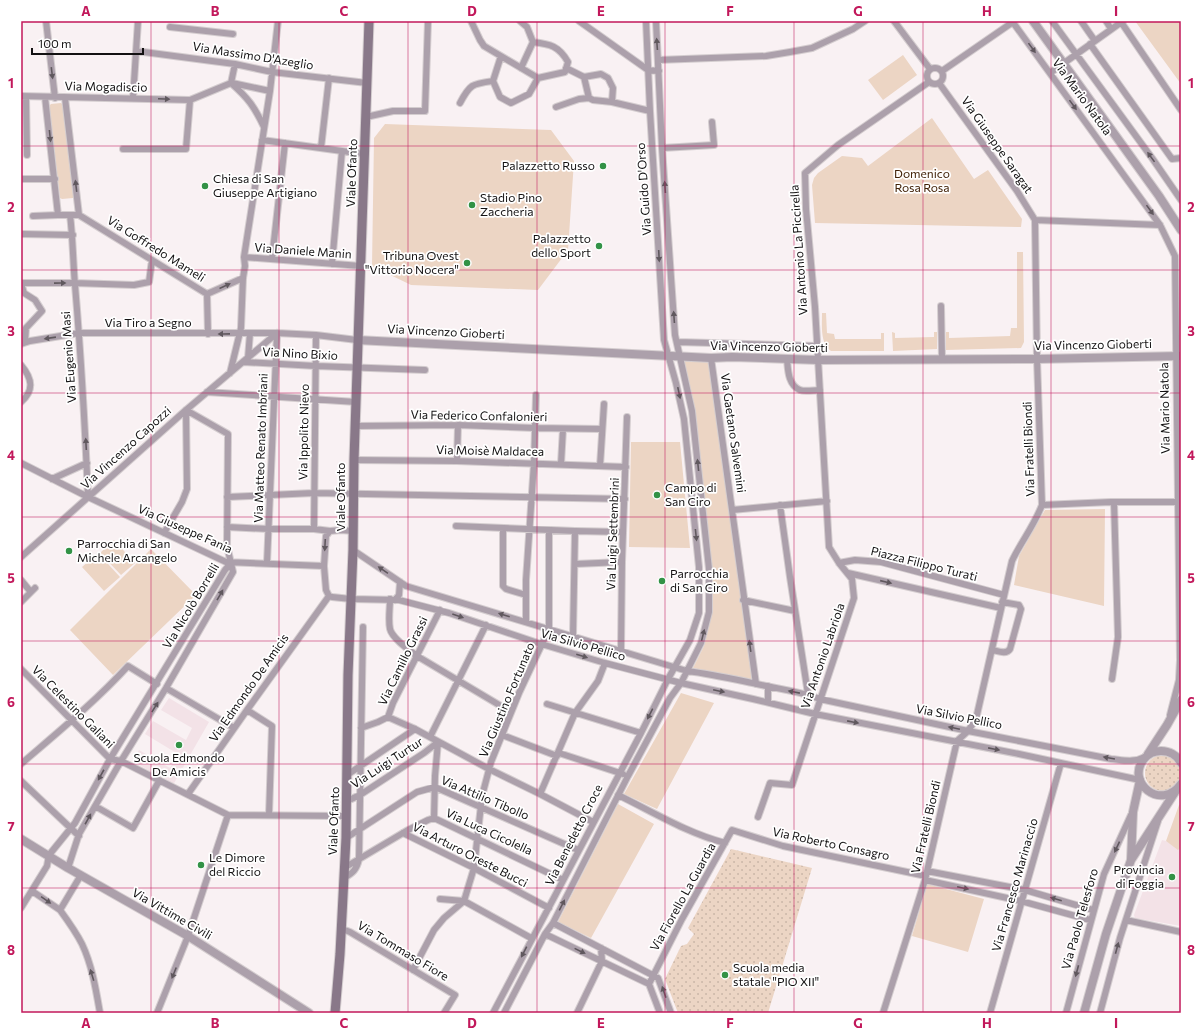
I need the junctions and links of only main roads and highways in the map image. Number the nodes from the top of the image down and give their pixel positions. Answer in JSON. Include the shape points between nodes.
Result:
{"nodes":[{"id":1,"x":369,"y":21,"type":"edge"},
{"id":2,"x":335,"y":1013,"type":"edge"}],
"edges":[{"from":1,"to":2,"type":"main road","name":"Viale Ofanto","via":[[357,340],[346,838]]}]}
